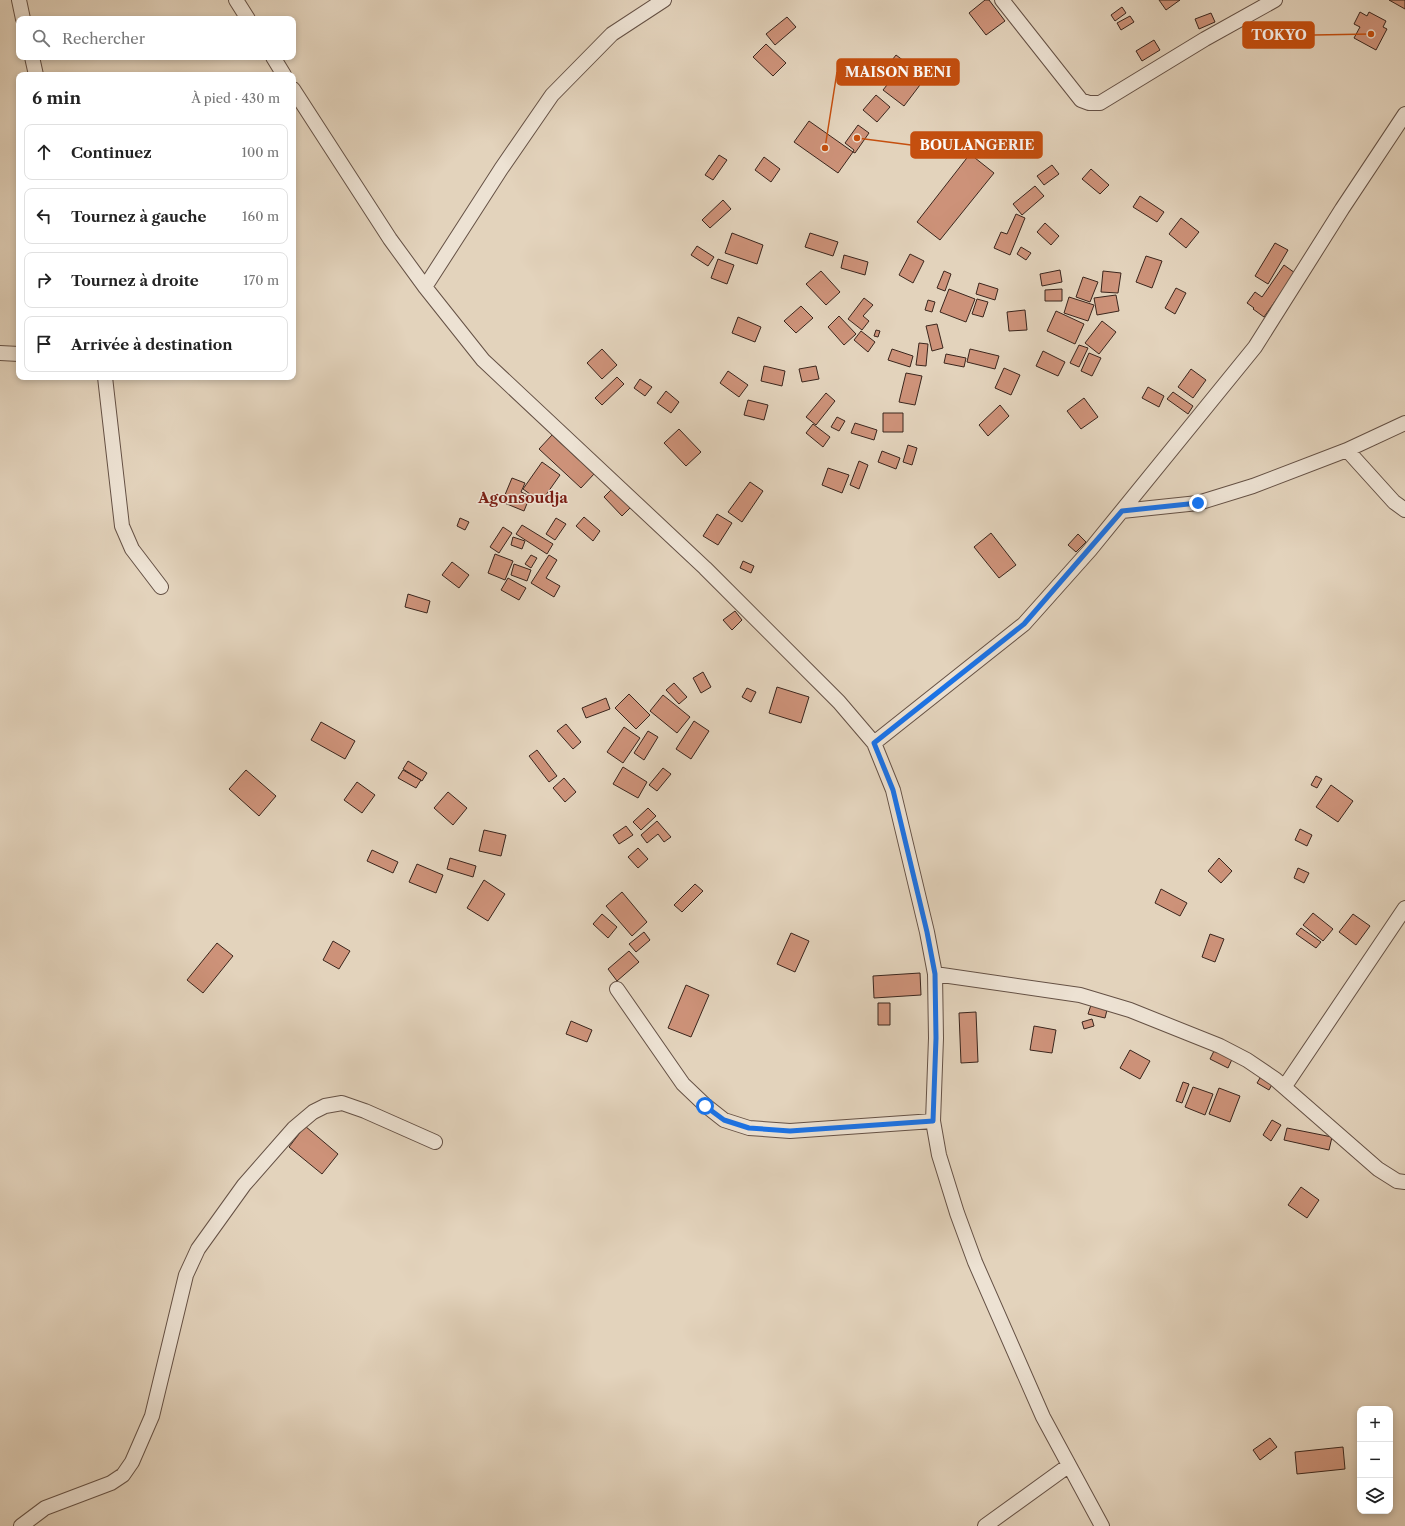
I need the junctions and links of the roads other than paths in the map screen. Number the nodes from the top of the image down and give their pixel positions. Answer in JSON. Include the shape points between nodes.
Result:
{"nodes":[{"id":1,"x":19,"y":0,"type":"edge"},
{"id":2,"x":236,"y":0,"type":"edge"},
{"id":3,"x":664,"y":0,"type":"edge"},
{"id":4,"x":1002,"y":0,"type":"edge"},
{"id":5,"x":1275,"y":0,"type":"edge"},
{"id":6,"x":22,"y":16,"type":"edge"},
{"id":7,"x":246,"y":16,"type":"edge"},
{"id":8,"x":33,"y":60,"type":"edge"},
{"id":9,"x":275,"y":60,"type":"edge"},
{"id":10,"x":35,"y":72,"type":"edge"},
{"id":11,"x":282,"y":72,"type":"edge"},
{"id":12,"x":296,"y":94,"type":"edge"},
{"id":13,"x":1405,"y":114,"type":"edge"},
{"id":14,"x":426,"y":287,"type":"junction"},
{"id":15,"x":0,"y":352,"type":"edge"},
{"id":16,"x":16,"y":354,"type":"edge"},
{"id":17,"x":105,"y":380,"type":"edge"},
{"id":18,"x":1405,"y":423,"type":"edge"},
{"id":19,"x":1348,"y":450,"type":"junction"},
{"id":20,"x":1405,"y":510,"type":"edge"},
{"id":21,"x":1122,"y":511,"type":"junction"},
{"id":22,"x":161,"y":587,"type":"dead end"},
{"id":23,"x":874,"y":743,"type":"junction"},
{"id":24,"x":1405,"y":908,"type":"edge"},
{"id":25,"x":935,"y":974,"type":"junction"},
{"id":26,"x":617,"y":989,"type":"dead end"},
{"id":27,"x":1285,"y":1086,"type":"junction"},
{"id":28,"x":933,"y":1121,"type":"junction"},
{"id":29,"x":435,"y":1142,"type":"dead end"},
{"id":30,"x":1405,"y":1182,"type":"edge"},
{"id":31,"x":1068,"y":1466,"type":"junction"},
{"id":32,"x":21,"y":1526,"type":"edge"},
{"id":33,"x":985,"y":1526,"type":"edge"},
{"id":34,"x":1102,"y":1526,"type":"edge"}],
"edges":[{"from":1,"to":6,"type":"street"},
{"from":2,"to":7,"type":"street"},
{"from":3,"to":14,"type":"street","via":[[612,34],[552,95],[501,169]]},
{"from":4,"to":5,"type":"street","via":[[1081,100],[1090,103],[1100,103]]},
{"from":8,"to":10,"type":"street"},
{"from":9,"to":11,"type":"street"},
{"from":12,"to":14,"type":"street","via":[[390,239]]},
{"from":13,"to":21,"type":"street","via":[[1255,347]]},
{"from":14,"to":23,"type":"street","via":[[483,360],[705,568],[839,702]]},
{"from":15,"to":16,"type":"street"},
{"from":17,"to":22,"type":"street","via":[[122,526],[132,550]]},
{"from":18,"to":19,"type":"street"},
{"from":19,"to":20,"type":"street","via":[[1394,502]]},
{"from":19,"to":21,"type":"street","via":[[1253,486],[1198,503]]},
{"from":21,"to":23,"type":"street","via":[[1024,624]]},
{"from":23,"to":25,"type":"street","via":[[893,790]]},
{"from":24,"to":27,"type":"street"},
{"from":25,"to":27,"type":"street","via":[[1080,996],[1130,1010],[1220,1046],[1265,1071]]},
{"from":25,"to":28,"type":"street"},
{"from":26,"to":28,"type":"street","via":[[683,1084],[705,1106],[724,1120],[749,1128],[790,1131]]},
{"from":27,"to":30,"type":"street","via":[[1378,1169],[1397,1181]]},
{"from":28,"to":31,"type":"street","via":[[939,1155],[975,1262],[1043,1417]]},
{"from":29,"to":32,"type":"street","via":[[365,1111],[342,1104],[325,1106],[313,1112],[294,1128],[244,1185],[198,1249],[184,1282],[152,1416],[132,1462],[123,1475],[111,1483],[45,1508]]},
{"from":31,"to":33,"type":"street"},
{"from":31,"to":34,"type":"street"}]}
